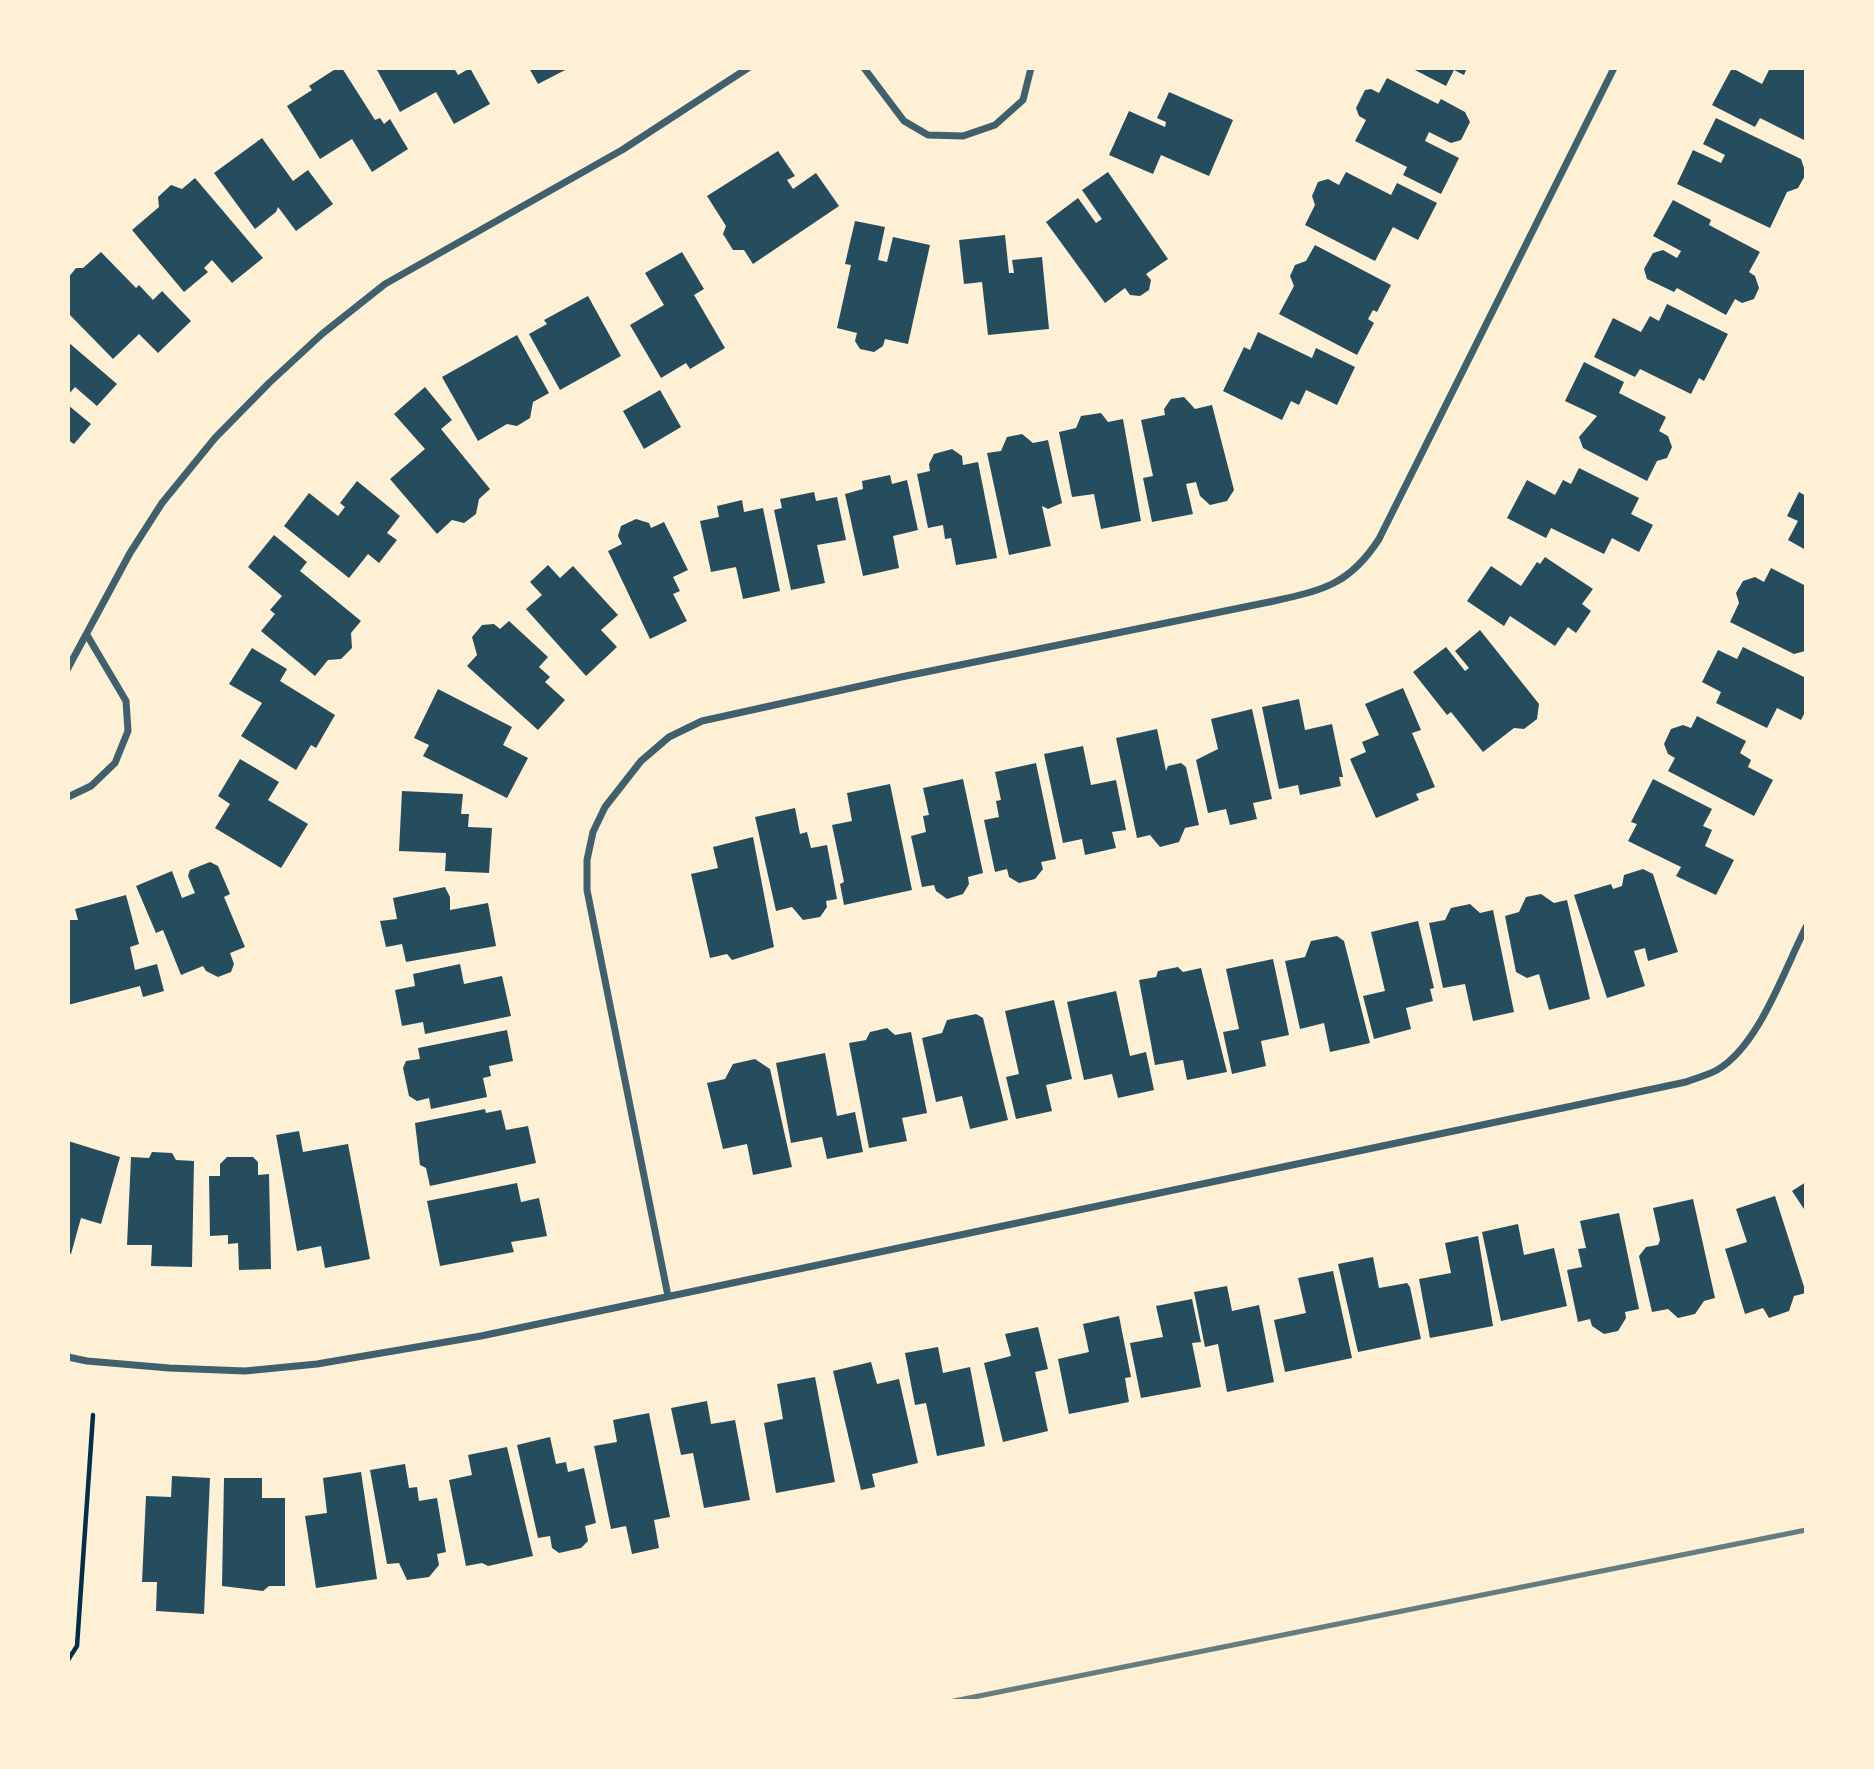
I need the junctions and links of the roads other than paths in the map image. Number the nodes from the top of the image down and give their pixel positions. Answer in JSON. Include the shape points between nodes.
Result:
{"nodes":[{"id":1,"x":748,"y":68,"type":"edge"},
{"id":2,"x":864,"y":68,"type":"edge"},
{"id":3,"x":1031,"y":68,"type":"edge"},
{"id":4,"x":1614,"y":68,"type":"edge"},
{"id":5,"x":88,"y":635,"type":"junction"},
{"id":6,"x":68,"y":668,"type":"edge"},
{"id":7,"x":68,"y":797,"type":"edge"},
{"id":8,"x":1806,"y":927,"type":"edge"},
{"id":9,"x":668,"y":1296,"type":"junction"},
{"id":10,"x":68,"y":1357,"type":"edge"}],
"edges":[{"from":1,"to":5,"type":"street","via":[[622,149],[385,284],[323,334],[215,438],[162,503]]},
{"from":2,"to":3,"type":"street","via":[[904,121],[928,135],[963,136],[995,125],[1023,100]]},
{"from":4,"to":9,"type":"street","via":[[1379,539],[1345,577],[1316,592],[702,721],[669,737],[621,785],[593,832],[587,890]]},
{"from":5,"to":6,"type":"street"},
{"from":5,"to":7,"type":"street","via":[[126,701],[128,731],[115,763],[91,786]]},
{"from":8,"to":9,"type":"street","via":[[1744,1048],[1717,1070],[1686,1082]]},
{"from":9,"to":10,"type":"street","via":[[481,1336],[317,1364],[245,1371]]}]}
